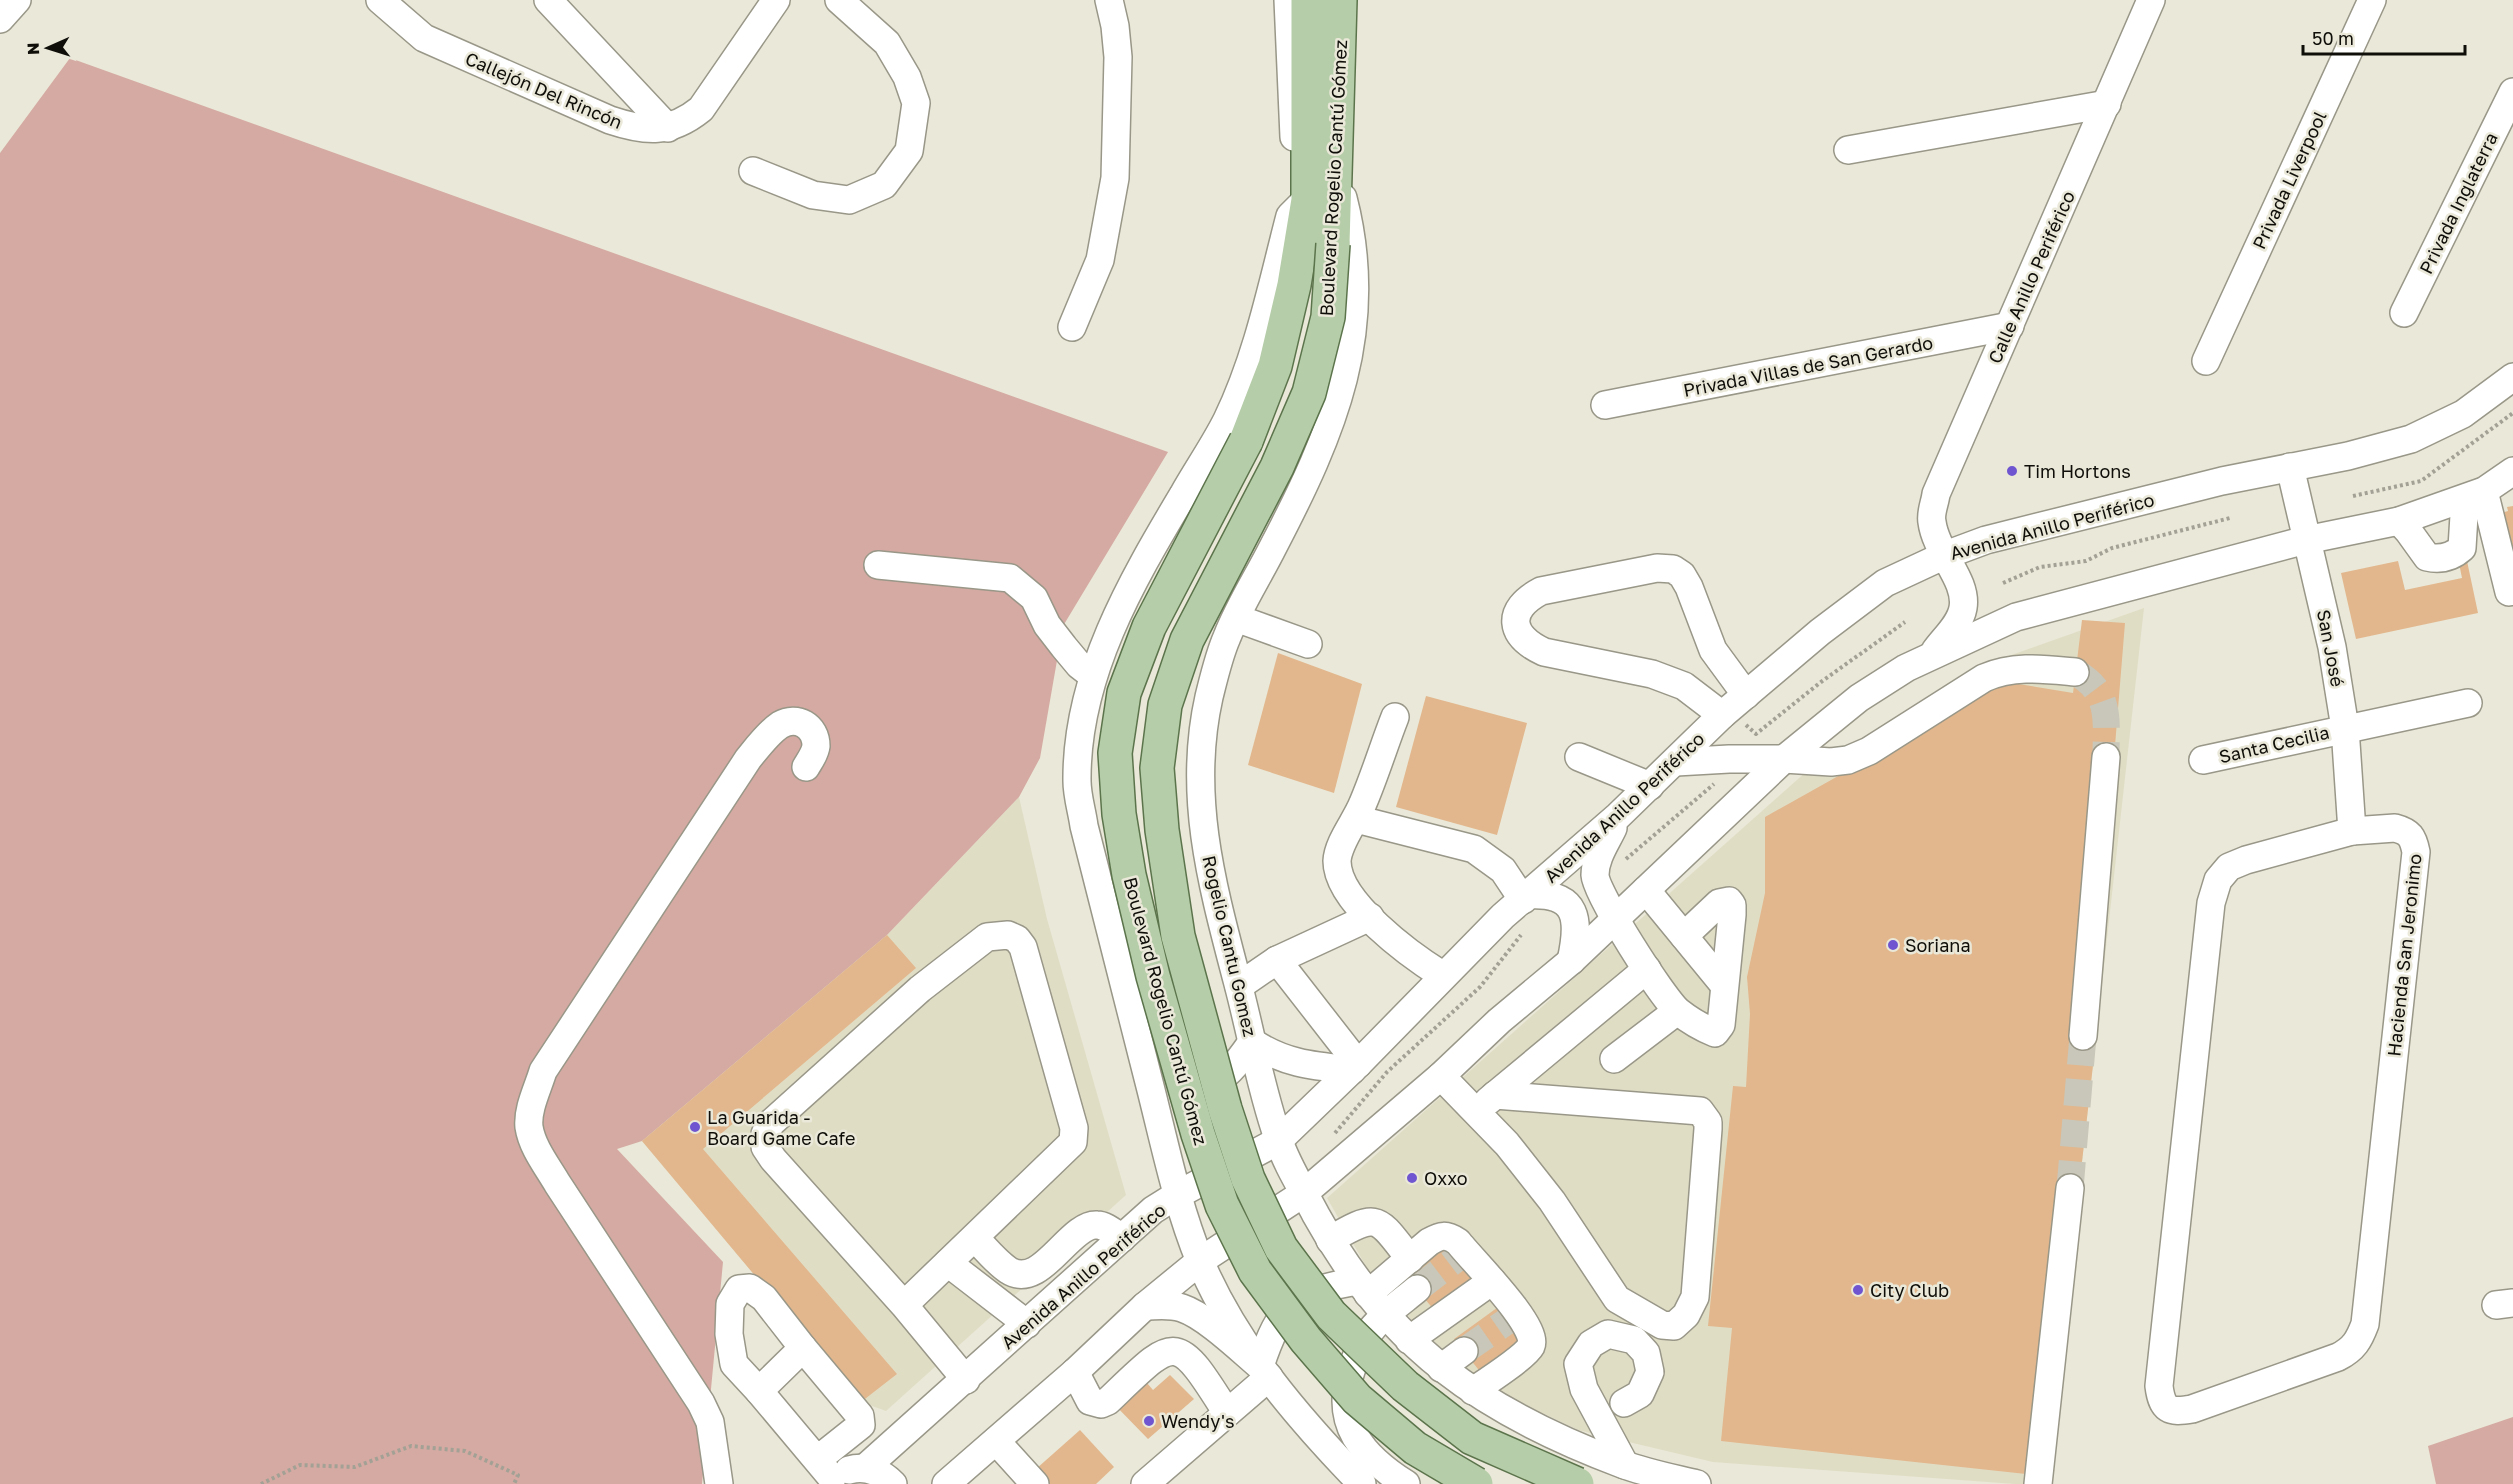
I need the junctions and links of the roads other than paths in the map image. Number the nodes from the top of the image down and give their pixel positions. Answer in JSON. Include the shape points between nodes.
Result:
{"nodes":[{"id":1,"x":17,"y":0,"type":"edge"},
{"id":2,"x":380,"y":0,"type":"edge"},
{"id":3,"x":548,"y":0,"type":"edge"},
{"id":4,"x":776,"y":0,"type":"edge"},
{"id":5,"x":839,"y":0,"type":"edge"},
{"id":6,"x":1109,"y":0,"type":"edge"},
{"id":7,"x":1288,"y":0,"type":"edge"},
{"id":8,"x":1308,"y":0,"type":"edge"},
{"id":9,"x":1340,"y":0,"type":"edge"},
{"id":10,"x":2151,"y":0,"type":"edge"},
{"id":11,"x":2372,"y":0,"type":"edge"},
{"id":12,"x":0,"y":19,"type":"edge"},
{"id":13,"x":2513,"y":92,"type":"edge"},
{"id":14,"x":2107,"y":104,"type":"junction"},
{"id":15,"x":668,"y":128,"type":"junction"},
{"id":16,"x":1848,"y":150,"type":"dead end"},
{"id":17,"x":1308,"y":157,"type":"junction"},
{"id":18,"x":753,"y":171,"type":"dead end"},
{"id":19,"x":1333,"y":180,"type":"junction"},
{"id":20,"x":1308,"y":200,"type":"junction"},
{"id":21,"x":2404,"y":313,"type":"dead end"},
{"id":22,"x":2010,"y":326,"type":"junction"},
{"id":23,"x":1072,"y":327,"type":"dead end"},
{"id":24,"x":2206,"y":361,"type":"dead end"},
{"id":25,"x":2513,"y":377,"type":"edge"},
{"id":26,"x":1605,"y":405,"type":"dead end"},
{"id":27,"x":2290,"y":467,"type":"junction"},
{"id":28,"x":2513,"y":471,"type":"edge"},
{"id":29,"x":2475,"y":495,"type":"junction"},
{"id":30,"x":2399,"y":521,"type":"junction"},
{"id":31,"x":2306,"y":540,"type":"junction"},
{"id":32,"x":1943,"y":556,"type":"junction"},
{"id":33,"x":878,"y":565,"type":"dead end"},
{"id":34,"x":2509,"y":592,"type":"dead end"},
{"id":35,"x":1236,"y":618,"type":"junction"},
{"id":36,"x":1308,"y":644,"type":"dead end"},
{"id":37,"x":1931,"y":656,"type":"junction"},
{"id":38,"x":2075,"y":672,"type":"tunnel mouth"},
{"id":39,"x":1092,"y":675,"type":"junction"},
{"id":40,"x":2468,"y":703,"type":"dead end"},
{"id":41,"x":1732,"y":706,"type":"junction"},
{"id":42,"x":1395,"y":717,"type":"dead end"},
{"id":43,"x":2345,"y":728,"type":"junction"},
{"id":44,"x":1579,"y":757,"type":"dead end"},
{"id":45,"x":2106,"y":757,"type":"tunnel mouth"},
{"id":46,"x":1784,"y":759,"type":"junction"},
{"id":47,"x":2203,"y":760,"type":"dead end"},
{"id":48,"x":1676,"y":762,"type":"junction"},
{"id":49,"x":806,"y":767,"type":"dead end"},
{"id":50,"x":1650,"y":786,"type":"junction"},
{"id":51,"x":1618,"y":816,"type":"junction"},
{"id":52,"x":1356,"y":819,"type":"junction"},
{"id":53,"x":2352,"y":831,"type":"junction"},
{"id":54,"x":1646,"y":890,"type":"junction"},
{"id":55,"x":1526,"y":898,"type":"junction"},
{"id":56,"x":1370,"y":917,"type":"junction"},
{"id":57,"x":1614,"y":919,"type":"junction"},
{"id":58,"x":1684,"y":936,"type":"junction"},
{"id":59,"x":1277,"y":960,"type":"junction"},
{"id":60,"x":1571,"y":961,"type":"junction"},
{"id":61,"x":1647,"y":969,"type":"junction"},
{"id":62,"x":1443,"y":975,"type":"junction"},
{"id":63,"x":1724,"y":985,"type":"junction"},
{"id":64,"x":1239,"y":986,"type":"junction"},
{"id":65,"x":1677,"y":1011,"type":"junction"},
{"id":66,"x":2083,"y":1036,"type":"tunnel mouth"},
{"id":67,"x":1252,"y":1042,"type":"junction"},
{"id":68,"x":1614,"y":1059,"type":"dead end"},
{"id":69,"x":1355,"y":1067,"type":"junction"},
{"id":70,"x":1441,"y":1076,"type":"junction"},
{"id":71,"x":1149,"y":1084,"type":"junction"},
{"id":72,"x":1485,"y":1103,"type":"junction"},
{"id":73,"x":1278,"y":1141,"type":"junction"},
{"id":74,"x":2070,"y":1188,"type":"tunnel mouth"},
{"id":75,"x":1304,"y":1192,"type":"junction"},
{"id":76,"x":1177,"y":1195,"type":"junction"},
{"id":77,"x":975,"y":1238,"type":"junction"},
{"id":78,"x":1122,"y":1238,"type":"junction"},
{"id":79,"x":1330,"y":1240,"type":"junction"},
{"id":80,"x":1410,"y":1259,"type":"junction"},
{"id":81,"x":1200,"y":1261,"type":"junction"},
{"id":82,"x":948,"y":1263,"type":"junction"},
{"id":83,"x":1492,"y":1281,"type":"junction"},
{"id":84,"x":1363,"y":1288,"type":"junction"},
{"id":85,"x":1417,"y":1289,"type":"tunnel mouth"},
{"id":86,"x":904,"y":1305,"type":"junction"},
{"id":87,"x":1145,"y":1306,"type":"junction"},
{"id":88,"x":1385,"y":1315,"type":"junction"},
{"id":89,"x":1027,"y":1324,"type":"junction"},
{"id":90,"x":1409,"y":1340,"type":"junction"},
{"id":91,"x":803,"y":1348,"type":"junction"},
{"id":92,"x":1464,"y":1351,"type":"tunnel mouth"},
{"id":93,"x":1441,"y":1368,"type":"junction"},
{"id":94,"x":1265,"y":1371,"type":"junction"},
{"id":95,"x":1075,"y":1372,"type":"junction"},
{"id":96,"x":966,"y":1380,"type":"junction"},
{"id":97,"x":759,"y":1391,"type":"junction"},
{"id":98,"x":1473,"y":1392,"type":"junction"},
{"id":99,"x":1624,"y":1403,"type":"dead end"},
{"id":100,"x":1227,"y":1413,"type":"junction"},
{"id":101,"x":996,"y":1442,"type":"junction"},
{"id":102,"x":1625,"y":1465,"type":"junction"},
{"id":103,"x":865,"y":1468,"type":"junction"},
{"id":104,"x":825,"y":1474,"type":"edge"},
{"id":105,"x":719,"y":1484,"type":"edge"},
{"id":106,"x":894,"y":1484,"type":"edge"},
{"id":107,"x":946,"y":1484,"type":"edge"},
{"id":108,"x":1035,"y":1484,"type":"edge"},
{"id":109,"x":1145,"y":1484,"type":"edge"},
{"id":110,"x":1362,"y":1484,"type":"edge"},
{"id":111,"x":1406,"y":1484,"type":"edge"},
{"id":112,"x":1476,"y":1484,"type":"edge"},
{"id":113,"x":1578,"y":1484,"type":"edge"},
{"id":114,"x":1697,"y":1484,"type":"edge"},
{"id":115,"x":2038,"y":1484,"type":"edge"}],
"edges":[{"from":1,"to":12,"type":"street"},
{"from":2,"to":15,"type":"street","name":"Callejón Del Rincón","via":[[424,38],[610,120],[627,126]]},
{"from":3,"to":15,"type":"street"},
{"from":4,"to":15,"type":"street","via":[[701,109],[685,122]]},
{"from":5,"to":18,"type":"street","via":[[886,43],[907,77],[916,103],[909,151],[884,185],[849,200],[813,195]]},
{"from":6,"to":23,"type":"street","via":[[1118,57],[1116,178],[1100,260]]},
{"from":7,"to":17,"type":"street","via":[[1293,131],[1300,152]]},
{"from":8,"to":17,"type":"main road","name":"Boulevard Rogelio Cantú Gómez"},
{"from":9,"to":19,"type":"main road","name":"Boulevard Rogelio Cantú Gómez"},
{"from":10,"to":14,"type":"street","name":"Calle Anillo Periférico"},
{"from":11,"to":24,"type":"street","name":"Privada Liverpool"},
{"from":13,"to":21,"type":"street","name":"Privada Inglaterra"},
{"from":14,"to":16,"type":"street"},
{"from":14,"to":22,"type":"street","name":"Calle Anillo Periférico"},
{"from":17,"to":20,"type":"main road","name":"Boulevard Rogelio Cantú Gómez"},
{"from":19,"to":35,"type":"street","name":"Rogelio Cantu Gomez","via":[[1342,193],[1351,246],[1355,300],[1350,353],[1334,416],[1307,481]]},
{"from":19,"to":113,"type":"main road","name":"Boulevard Rogelio Cantú Gómez","bridge":true,"via":[[1328,317],[1309,393],[1277,467],[1186,640],[1165,705],[1157,768],[1178,936],[1248,1179],[1281,1248],[1331,1315],[1405,1386],[1472,1438]]},
{"from":20,"to":39,"type":"street","via":[[1290,216],[1255,354],[1226,421],[1155,542]]},
{"from":20,"to":112,"type":"main road","name":"Boulevard Rogelio Cantú Gómez","bridge":true,"via":[[1275,366],[1246,441],[1149,627],[1124,693],[1115,753],[1119,814],[1153,976],[1198,1134],[1222,1205],[1255,1271],[1306,1340],[1357,1399],[1415,1448]]},
{"from":22,"to":26,"type":"street","name":"Privada Villas de San Gerardo"},
{"from":22,"to":32,"type":"street","name":"Calle Anillo Periférico","via":[[1936,494],[1931,519]]},
{"from":25,"to":27,"type":"street","name":"Avenida Anillo Periférico","via":[[2463,414],[2411,439]]},
{"from":27,"to":31,"type":"street","name":"San José"},
{"from":27,"to":32,"type":"street","name":"Avenida Anillo Periférico","via":[[1986,540]]},
{"from":28,"to":29,"type":"street"},
{"from":29,"to":30,"type":"street"},
{"from":29,"to":30,"type":"street","via":[[2462,548],[2455,554],[2437,559],[2427,557]]},
{"from":29,"to":34,"type":"street"},
{"from":30,"to":31,"type":"street"},
{"from":31,"to":37,"type":"street","via":[[2016,617]]},
{"from":31,"to":43,"type":"street","name":"San José","via":[[2330,636]]},
{"from":32,"to":37,"type":"street","name":"Calle Anillo Periférico","via":[[1964,593],[1963,610],[1957,624]]},
{"from":32,"to":41,"type":"street","name":"Avenida Anillo Periférico","via":[[1885,583]]},
{"from":33,"to":39,"type":"street","via":[[1010,578],[1034,598],[1047,625]]},
{"from":35,"to":36,"type":"street"},
{"from":35,"to":64,"type":"street","name":"Rogelio Cantu Gomez","via":[[1209,697],[1199,759],[1200,811],[1213,892]]},
{"from":37,"to":46,"type":"street","via":[[1859,698]]},
{"from":38,"to":46,"type":"street","via":[[2034,668],[2000,671],[1848,760]]},
{"from":39,"to":71,"type":"street","via":[[1079,736],[1077,783],[1084,826]]},
{"from":40,"to":43,"type":"street","name":"Santa Cecilia"},
{"from":41,"to":41,"type":"street","via":[[1653,674],[1544,652],[1528,645],[1517,632],[1515,620],[1520,608],[1541,591],[1657,568],[1673,569],[1682,574],[1689,587]]},
{"from":41,"to":48,"type":"street","name":"Avenida Anillo Periférico"},
{"from":42,"to":52,"type":"street"},
{"from":43,"to":47,"type":"street","name":"Santa Cecilia"},
{"from":43,"to":53,"type":"street","name":"San José"},
{"from":44,"to":50,"type":"street"},
{"from":45,"to":66,"type":"street"},
{"from":46,"to":48,"type":"street"},
{"from":46,"to":54,"type":"street"},
{"from":48,"to":50,"type":"street","name":"Avenida Anillo Periférico"},
{"from":49,"to":105,"type":"street","via":[[816,746],[814,735],[807,724],[796,720],[781,725],[748,759],[543,1071],[529,1126],[557,1183],[701,1403],[710,1422]]},
{"from":50,"to":51,"type":"street","name":"Avenida Anillo Periférico"},
{"from":51,"to":55,"type":"street","name":"Avenida Anillo Periférico"},
{"from":51,"to":57,"type":"street","via":[[1595,874]]},
{"from":52,"to":55,"type":"street","via":[[1474,849],[1503,870]]},
{"from":52,"to":56,"type":"street","via":[[1337,859],[1339,877],[1346,891]]},
{"from":53,"to":53,"type":"street","name":"Hacienda San Jeronimo","via":[[2395,828],[2414,839],[2416,852],[2365,1324],[2351,1350],[2338,1357],[2176,1412],[2160,1398],[2159,1386],[2211,903],[2218,880],[2229,867]]},
{"from":54,"to":57,"type":"street"},
{"from":54,"to":58,"type":"street"},
{"from":55,"to":60,"type":"street","via":[[1546,894],[1560,898],[1571,908],[1576,939]]},
{"from":55,"to":62,"type":"street","name":"Avenida Anillo Periférico"},
{"from":56,"to":59,"type":"street"},
{"from":56,"to":62,"type":"street","via":[[1417,959]]},
{"from":57,"to":60,"type":"street"},
{"from":57,"to":61,"type":"street"},
{"from":58,"to":63,"type":"street"},
{"from":58,"to":63,"type":"street","via":[[1719,903],[1730,901]]},
{"from":59,"to":64,"type":"street"},
{"from":59,"to":69,"type":"street"},
{"from":60,"to":70,"type":"street"},
{"from":61,"to":65,"type":"street"},
{"from":61,"to":72,"type":"street"},
{"from":62,"to":69,"type":"street","name":"Avenida Anillo Periférico"},
{"from":63,"to":65,"type":"street","via":[[1721,1025],[1715,1033]]},
{"from":64,"to":67,"type":"street","name":"Rogelio Cantu Gomez"},
{"from":65,"to":68,"type":"street"},
{"from":67,"to":69,"type":"street","via":[[1292,1062]]},
{"from":67,"to":71,"type":"street","via":[[1233,1069],[1217,1083],[1194,1091],[1170,1091]]},
{"from":67,"to":73,"type":"street","name":"Rogelio Cantu Gomez"},
{"from":69,"to":73,"type":"street","name":"Avenida Anillo Periférico"},
{"from":70,"to":72,"type":"street"},
{"from":70,"to":75,"type":"street"},
{"from":71,"to":76,"type":"street"},
{"from":72,"to":72,"type":"street","via":[[1508,1144],[1552,1201],[1617,1299],[1662,1325],[1674,1326],[1686,1316],[1695,1297],[1708,1129],[1700,1111]]},
{"from":73,"to":75,"type":"street","name":"Rogelio Cantu Gomez"},
{"from":73,"to":76,"type":"street","name":"Avenida Anillo Periférico"},
{"from":74,"to":115,"type":"street"},
{"from":75,"to":79,"type":"street","name":"Rogelio Cantu Gomez"},
{"from":75,"to":81,"type":"street"},
{"from":76,"to":78,"type":"street","name":"Avenida Anillo Periférico"},
{"from":76,"to":81,"type":"street"},
{"from":77,"to":78,"type":"street","via":[[1009,1271],[1019,1274],[1044,1265],[1094,1225]]},
{"from":77,"to":82,"type":"street"},
{"from":77,"to":86,"type":"street","via":[[1073,1142],[1074,1128],[1023,947],[1017,939],[1002,935],[987,937],[920,989],[793,1103],[765,1134],[765,1147],[773,1159]]},
{"from":78,"to":89,"type":"street","name":"Avenida Anillo Periférico"},
{"from":79,"to":80,"type":"street","via":[[1356,1224],[1377,1221]]},
{"from":79,"to":84,"type":"street","name":"Rogelio Cantu Gomez"},
{"from":80,"to":83,"type":"street","via":[[1429,1242],[1449,1236]]},
{"from":80,"to":84,"type":"street"},
{"from":81,"to":87,"type":"street"},
{"from":81,"to":94,"type":"street"},
{"from":82,"to":86,"type":"street"},
{"from":82,"to":89,"type":"street"},
{"from":83,"to":90,"type":"street"},
{"from":83,"to":98,"type":"street","via":[[1532,1336],[1531,1345]]},
{"from":84,"to":88,"type":"street","name":"Rogelio Cantu Gomez"},
{"from":84,"to":94,"type":"street","via":[[1330,1286],[1290,1306],[1275,1329]]},
{"from":85,"to":88,"type":"street"},
{"from":86,"to":96,"type":"street"},
{"from":87,"to":94,"type":"street","via":[[1182,1308]]},
{"from":87,"to":95,"type":"street"},
{"from":88,"to":90,"type":"street","name":"Rogelio Cantu Gomez"},
{"from":88,"to":111,"type":"street","via":[[1356,1354],[1345,1410],[1348,1426],[1366,1452]]},
{"from":89,"to":96,"type":"street","name":"Avenida Anillo Periférico"},
{"from":90,"to":93,"type":"street","name":"Rogelio Cantu Gomez"},
{"from":91,"to":97,"type":"street"},
{"from":91,"to":97,"type":"street","via":[[764,1298],[750,1288],[739,1289],[730,1304],[729,1335],[734,1364]]},
{"from":91,"to":104,"type":"street","via":[[860,1416],[861,1425]]},
{"from":92,"to":93,"type":"street"},
{"from":93,"to":98,"type":"street","name":"Rogelio Cantu Gomez"},
{"from":94,"to":100,"type":"street"},
{"from":94,"to":110,"type":"street","via":[[1314,1435]]},
{"from":95,"to":100,"type":"street","via":[[1090,1401],[1101,1404],[1153,1357],[1173,1350],[1184,1353],[1198,1367]]},
{"from":95,"to":101,"type":"street"},
{"from":96,"to":103,"type":"street","name":"Avenida Anillo Periférico"},
{"from":97,"to":104,"type":"street"},
{"from":98,"to":102,"type":"street","name":"Rogelio Cantu Gomez","via":[[1549,1433]]},
{"from":99,"to":102,"type":"street","via":[[1640,1394],[1650,1372],[1646,1353],[1634,1340],[1608,1335],[1591,1344],[1578,1364],[1584,1389]]},
{"from":100,"to":109,"type":"street"},
{"from":101,"to":107,"type":"street"},
{"from":101,"to":108,"type":"street"},
{"from":102,"to":114,"type":"street","name":"Rogelio Cantu Gomez"},
{"from":103,"to":104,"type":"street"},
{"from":103,"to":106,"type":"street"}]}
